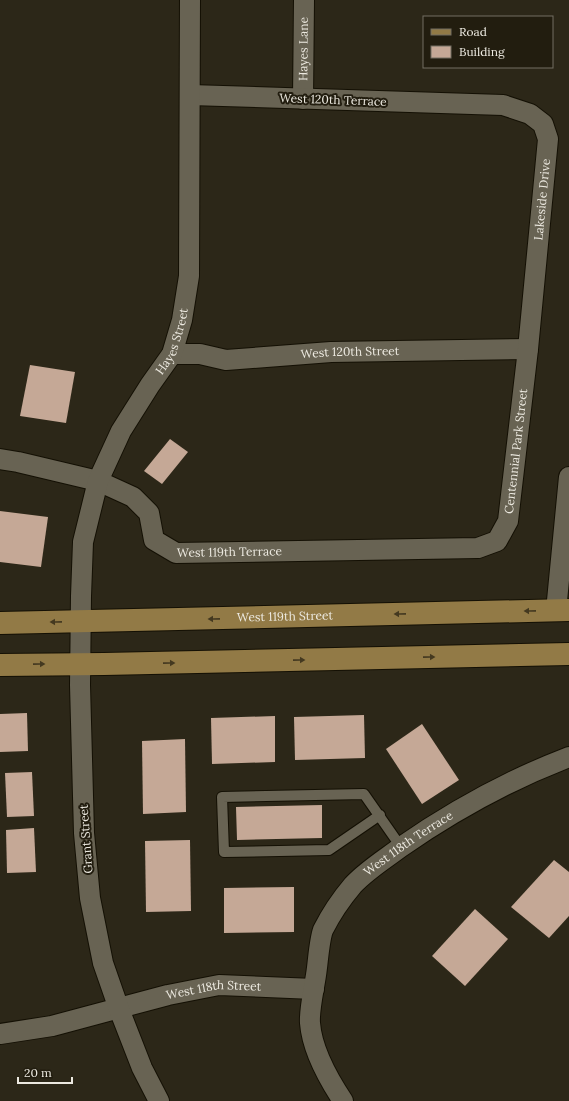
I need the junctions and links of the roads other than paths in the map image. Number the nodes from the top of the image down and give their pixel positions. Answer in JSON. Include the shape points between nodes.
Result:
{"nodes":[{"id":1,"x":190,"y":0,"type":"edge"},
{"id":2,"x":304,"y":0,"type":"edge"},
{"id":3,"x":190,"y":96,"type":"junction"},
{"id":4,"x":303,"y":99,"type":"junction"},
{"id":5,"x":475,"y":104,"type":"joint"},
{"id":6,"x":528,"y":353,"type":"junction"},
{"id":7,"x":172,"y":354,"type":"junction"},
{"id":8,"x":0,"y":459,"type":"edge"},
{"id":9,"x":569,"y":477,"type":"edge"},
{"id":10,"x":98,"y":481,"type":"junction"},
{"id":11,"x":497,"y":541,"type":"joint"},
{"id":12,"x":563,"y":610,"type":"edge"},
{"id":13,"x":81,"y":622,"type":"junction"},
{"id":14,"x":0,"y":623,"type":"edge"},
{"id":15,"x":569,"y":654,"type":"edge"},
{"id":16,"x":80,"y":664,"type":"junction"},
{"id":17,"x":0,"y":665,"type":"edge"},
{"id":18,"x":569,"y":757,"type":"edge"},
{"id":19,"x":380,"y":815,"type":"junction"},
{"id":20,"x":401,"y":847,"type":"junction"},
{"id":21,"x":314,"y":989,"type":"junction"},
{"id":22,"x":118,"y":1009,"type":"junction"},
{"id":23,"x":0,"y":1034,"type":"edge"},
{"id":24,"x":159,"y":1101,"type":"edge"},
{"id":25,"x":343,"y":1101,"type":"edge"}],
"edges":[{"from":1,"to":3,"type":"street","name":"Hayes Street"},
{"from":2,"to":4,"type":"street","name":"Hayes Lane"},
{"from":3,"to":4,"type":"street","name":"West 120th Terrace"},
{"from":3,"to":7,"type":"street","name":"Hayes Street","via":[[190,276],[182,320]]},
{"from":4,"to":5,"type":"street","name":"West 120th Terrace"},
{"from":5,"to":6,"type":"street","name":"Lakeside Drive","via":[[503,105],[530,114],[543,124],[548,139]]},
{"from":6,"to":7,"type":"street","name":"West 120th Street","via":[[331,352],[226,360],[200,354]]},
{"from":6,"to":11,"type":"street","name":"Centennial Park Street","via":[[508,521]]},
{"from":7,"to":10,"type":"street","name":"Hayes Street","via":[[121,431]]},
{"from":8,"to":10,"type":"street","name":"West 119th Terrace"},
{"from":9,"to":12,"type":"street"},
{"from":10,"to":11,"type":"street","name":"West 119th Terrace","via":[[133,497],[149,513],[154,540],[176,553],[478,548]]},
{"from":10,"to":13,"type":"street","name":"Hayes Street","via":[[83,542]]},
{"from":12,"to":13,"type":"main road","name":"West 119th Street","one_way":true},
{"from":13,"to":14,"type":"main road","name":"West 119th Street","one_way":true},
{"from":13,"to":16,"type":"street","name":"Hayes Street"},
{"from":16,"to":15,"type":"main road","one_way":true},
{"from":17,"to":16,"type":"main road","one_way":true},
{"from":16,"to":22,"type":"street","name":"Grant Street","via":[[84,833],[90,898],[103,963]]},
{"from":18,"to":20,"type":"street","name":"West 118th Terrace","via":[[507,783],[455,812]]},
{"from":19,"to":19,"type":"lane","via":[[364,794],[222,797],[224,852],[329,850]]},
{"from":19,"to":20,"type":"lane"},
{"from":20,"to":21,"type":"street","name":"West 118th Terrace","via":[[370,869],[335,909],[323,932]]},
{"from":21,"to":22,"type":"street","name":"West 118th Street","via":[[219,985],[168,995]]},
{"from":21,"to":25,"type":"street","via":[[310,1023],[316,1049],[330,1081]]},
{"from":22,"to":23,"type":"street","name":"West 118th Street","via":[[52,1026]]},
{"from":22,"to":24,"type":"street","name":"Grant Street","via":[[142,1068]]}]}
